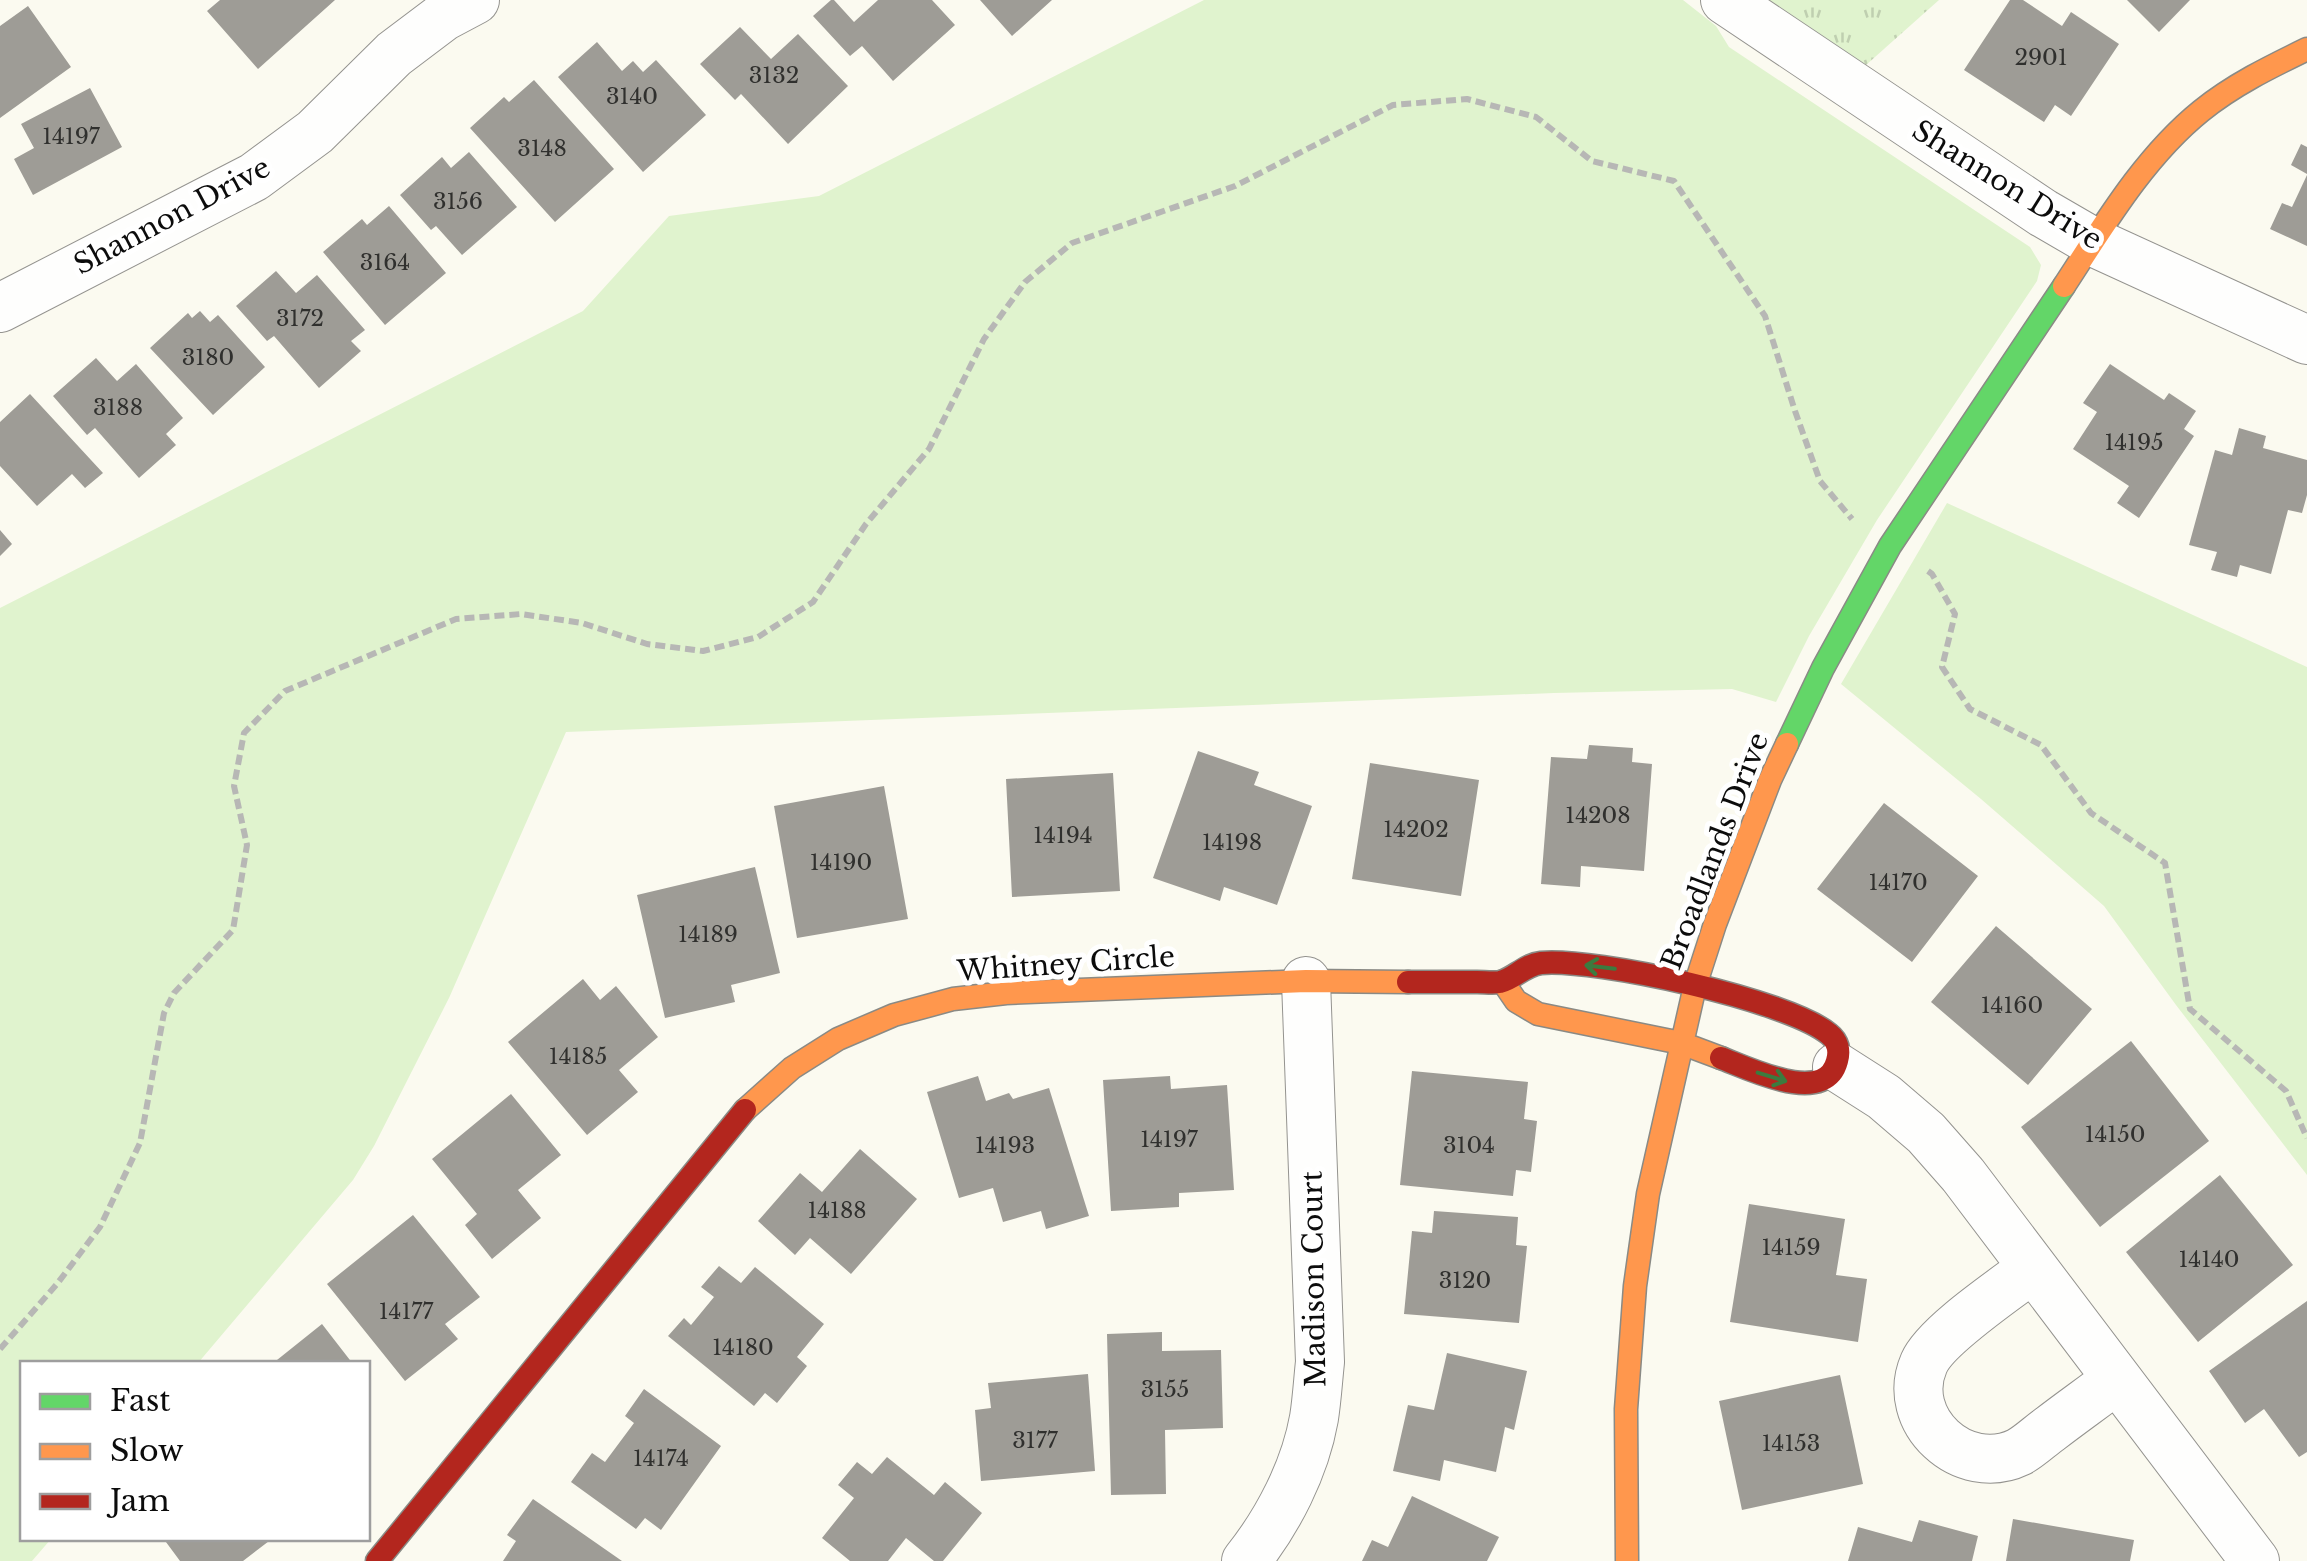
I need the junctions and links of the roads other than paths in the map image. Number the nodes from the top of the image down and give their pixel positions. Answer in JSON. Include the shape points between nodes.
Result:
{"nodes":[{"id":1,"x":475,"y":0,"type":"edge"},
{"id":2,"x":1724,"y":0,"type":"edge"},
{"id":3,"x":2307,"y":49,"type":"edge"},
{"id":4,"x":2093,"y":242,"type":"junction"},
{"id":5,"x":0,"y":308,"type":"edge"},
{"id":6,"x":2307,"y":340,"type":"edge"},
{"id":7,"x":1306,"y":981,"type":"junction"},
{"id":8,"x":1504,"y":982,"type":"junction"},
{"id":9,"x":1695,"y":986,"type":"junction"},
{"id":10,"x":1681,"y":1043,"type":"junction"},
{"id":11,"x":1837,"y":1067,"type":"junction"},
{"id":12,"x":2033,"y":1268,"type":"junction"},
{"id":13,"x":2117,"y":1379,"type":"junction"},
{"id":14,"x":378,"y":1561,"type":"edge"},
{"id":15,"x":1246,"y":1561,"type":"edge"},
{"id":16,"x":1627,"y":1561,"type":"edge"},
{"id":17,"x":2255,"y":1561,"type":"edge"}],
"edges":[{"from":1,"to":5,"type":"street","name":"Shannon Drive","via":[[394,54],[315,132],[254,177]]},
{"from":2,"to":4,"type":"street","name":"Shannon Drive"},
{"from":3,"to":4,"type":"street","name":"Broadlands Drive","via":[[2250,76],[2200,111],[2152,159]]},
{"from":4,"to":6,"type":"street","name":"Shannon Drive"},
{"from":4,"to":9,"type":"street","name":"Broadlands Drive","via":[[1890,546],[1824,668],[1770,780]]},
{"from":7,"to":8,"type":"street","name":"Whitney Circle"},
{"from":7,"to":14,"type":"street","name":"Whitney Circle","via":[[953,999],[894,1014],[822,1049],[741,1113]]},
{"from":7,"to":15,"type":"street","name":"Madison Court","via":[[1320,1362],[1313,1421],[1296,1478]]},
{"from":9,"to":8,"type":"street","name":"Whitney Circle","one_way":true,"via":[[1547,962],[1523,966]]},
{"from":8,"to":10,"type":"street","via":[[1516,1001],[1538,1014]]},
{"from":9,"to":10,"type":"street","name":"Broadlands Drive"},
{"from":9,"to":11,"type":"street","name":"Whitney Circle","via":[[1818,1026],[1839,1050]]},
{"from":10,"to":11,"type":"street","one_way":true,"via":[[1802,1085],[1819,1082]]},
{"from":10,"to":16,"type":"street","name":"Broadlands Drive","via":[[1636,1286],[1626,1409]]},
{"from":11,"to":12,"type":"street","via":[[1926,1133]]},
{"from":12,"to":13,"type":"street"},
{"from":12,"to":13,"type":"street","via":[[1937,1342],[1924,1363],[1918,1386],[1932,1432],[1950,1448],[1996,1459],[2020,1452]]},
{"from":13,"to":17,"type":"street"}]}
